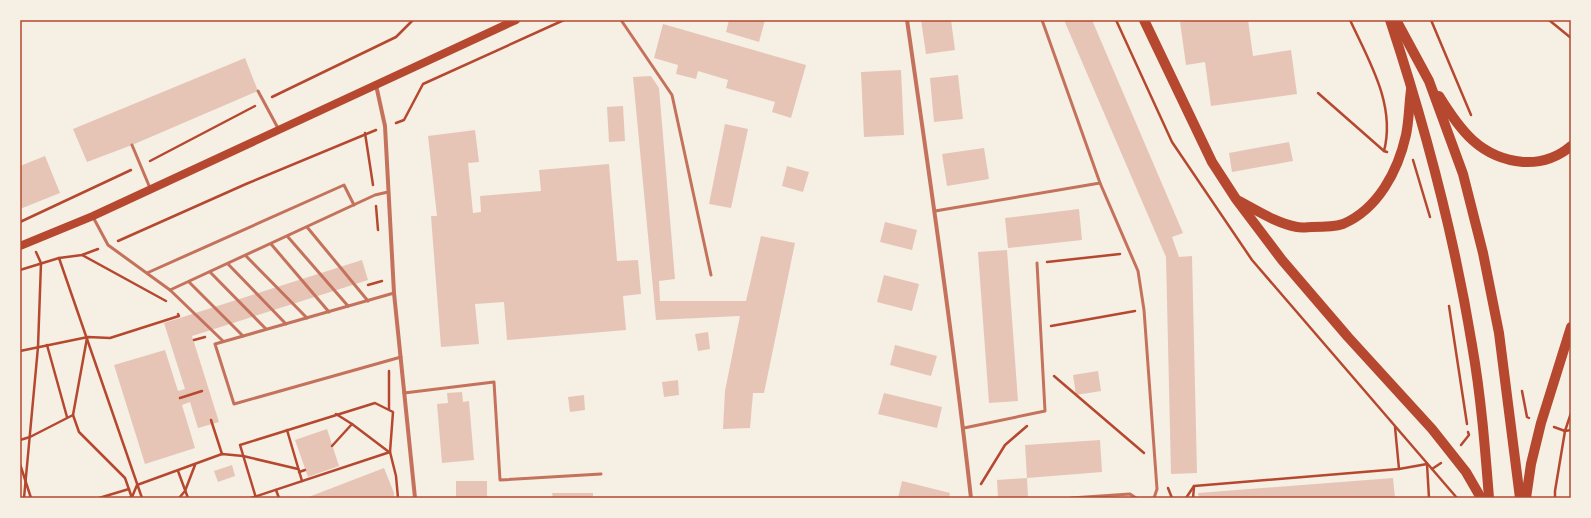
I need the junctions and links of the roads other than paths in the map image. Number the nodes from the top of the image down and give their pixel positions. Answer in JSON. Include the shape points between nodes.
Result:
{"nodes":[{"id":1,"x":516,"y":20,"type":"edge"},
{"id":2,"x":621,"y":20,"type":"edge"},
{"id":3,"x":907,"y":20,"type":"edge"},
{"id":4,"x":1042,"y":20,"type":"edge"},
{"id":5,"x":1144,"y":20,"type":"edge"},
{"id":6,"x":1390,"y":20,"type":"edge"},
{"id":7,"x":1396,"y":20,"type":"edge"},
{"id":8,"x":1429,"y":81,"type":"junction"},
{"id":9,"x":376,"y":84,"type":"junction"},
{"id":10,"x":1412,"y":86,"type":"junction"},
{"id":11,"x":258,"y":91,"type":"dead end"},
{"id":12,"x":279,"y":130,"type":"junction"},
{"id":13,"x":132,"y":145,"type":"dead end"},
{"id":14,"x":1571,"y":146,"type":"edge"},
{"id":15,"x":1100,"y":183,"type":"junction"},
{"id":16,"x":150,"y":189,"type":"junction"},
{"id":17,"x":388,"y":192,"type":"junction"},
{"id":18,"x":1236,"y":199,"type":"junction"},
{"id":19,"x":354,"y":205,"type":"junction"},
{"id":20,"x":935,"y":211,"type":"junction"},
{"id":21,"x":93,"y":216,"type":"junction"},
{"id":22,"x":307,"y":227,"type":"junction"},
{"id":23,"x":288,"y":237,"type":"junction"},
{"id":24,"x":271,"y":244,"type":"junction"},
{"id":25,"x":20,"y":246,"type":"edge"},
{"id":26,"x":246,"y":256,"type":"junction"},
{"id":27,"x":1037,"y":263,"type":"road end"},
{"id":28,"x":228,"y":264,"type":"junction"},
{"id":29,"x":210,"y":272,"type":"junction"},
{"id":30,"x":147,"y":273,"type":"junction"},
{"id":31,"x":711,"y":274,"type":"dead end"},
{"id":32,"x":189,"y":282,"type":"junction"},
{"id":33,"x":170,"y":290,"type":"junction"},
{"id":34,"x":394,"y":293,"type":"junction"},
{"id":35,"x":368,"y":301,"type":"junction"},
{"id":36,"x":348,"y":306,"type":"junction"},
{"id":37,"x":329,"y":312,"type":"junction"},
{"id":38,"x":307,"y":318,"type":"junction"},
{"id":39,"x":286,"y":324,"type":"junction"},
{"id":40,"x":1571,"y":327,"type":"edge"},
{"id":41,"x":266,"y":329,"type":"junction"},
{"id":42,"x":244,"y":336,"type":"junction"},
{"id":43,"x":223,"y":341,"type":"junction"},
{"id":44,"x":401,"y":357,"type":"junction"},
{"id":45,"x":404,"y":393,"type":"junction"},
{"id":46,"x":964,"y":428,"type":"junction"},
{"id":47,"x":601,"y":474,"type":"dead end"},
{"id":48,"x":415,"y":498,"type":"edge"},
{"id":49,"x":972,"y":498,"type":"edge"},
{"id":50,"x":1071,"y":498,"type":"edge"},
{"id":51,"x":1136,"y":498,"type":"edge"},
{"id":52,"x":1154,"y":498,"type":"edge"},
{"id":53,"x":1481,"y":498,"type":"edge"},
{"id":54,"x":1489,"y":498,"type":"edge"},
{"id":55,"x":1520,"y":498,"type":"edge"},
{"id":56,"x":1526,"y":498,"type":"edge"}],
"edges":[{"from":1,"to":9,"type":"main road"},
{"from":2,"to":31,"type":"lane","via":[[672,95]]},
{"from":3,"to":20,"type":"street"},
{"from":4,"to":15,"type":"lane"},
{"from":5,"to":18,"type":"main road","via":[[1212,162]]},
{"from":6,"to":10,"type":"main road"},
{"from":7,"to":8,"type":"main road"},
{"from":8,"to":14,"type":"main road","via":[[1455,122],[1469,137],[1496,156],[1511,161],[1534,163],[1550,160]]},
{"from":8,"to":55,"type":"main road","via":[[1463,174],[1483,253],[1499,333]]},
{"from":9,"to":12,"type":"main road"},
{"from":9,"to":17,"type":"street","via":[[385,126]]},
{"from":10,"to":18,"type":"main road","via":[[1406,134],[1400,154],[1390,179],[1378,197],[1363,211],[1342,224],[1298,227],[1271,219]]},
{"from":10,"to":54,"type":"main road","via":[[1456,258],[1482,417]]},
{"from":11,"to":12,"type":"lane"},
{"from":12,"to":16,"type":"main road"},
{"from":13,"to":16,"type":"lane"},
{"from":15,"to":20,"type":"lane"},
{"from":15,"to":52,"type":"lane","via":[[1138,271],[1144,310],[1157,489]]},
{"from":16,"to":21,"type":"main road"},
{"from":17,"to":19,"type":"lane"},
{"from":17,"to":34,"type":"street"},
{"from":18,"to":53,"type":"main road","via":[[1287,266],[1453,454]]},
{"from":19,"to":22,"type":"lane"},
{"from":19,"to":30,"type":"lane","via":[[344,185]]},
{"from":20,"to":46,"type":"street"},
{"from":21,"to":25,"type":"main road"},
{"from":21,"to":30,"type":"lane","via":[[108,245]]},
{"from":22,"to":23,"type":"lane"},
{"from":22,"to":35,"type":"lane"},
{"from":23,"to":24,"type":"lane"},
{"from":23,"to":36,"type":"lane"},
{"from":24,"to":26,"type":"lane"},
{"from":24,"to":37,"type":"lane"},
{"from":26,"to":28,"type":"lane"},
{"from":26,"to":38,"type":"lane"},
{"from":27,"to":46,"type":"lane","via":[[1045,411]]},
{"from":28,"to":29,"type":"lane"},
{"from":28,"to":39,"type":"lane"},
{"from":29,"to":32,"type":"lane"},
{"from":29,"to":41,"type":"lane"},
{"from":30,"to":33,"type":"lane"},
{"from":32,"to":33,"type":"lane"},
{"from":32,"to":42,"type":"lane"},
{"from":33,"to":43,"type":"lane"},
{"from":34,"to":35,"type":"lane"},
{"from":34,"to":44,"type":"street"},
{"from":35,"to":36,"type":"lane"},
{"from":36,"to":37,"type":"lane"},
{"from":37,"to":38,"type":"lane"},
{"from":38,"to":39,"type":"lane"},
{"from":39,"to":41,"type":"lane"},
{"from":40,"to":56,"type":"main road","via":[[1541,423]]},
{"from":41,"to":42,"type":"lane"},
{"from":42,"to":43,"type":"lane"},
{"from":43,"to":44,"type":"lane","via":[[215,344],[234,404]]},
{"from":44,"to":45,"type":"street"},
{"from":45,"to":47,"type":"lane","via":[[494,382],[500,480]]},
{"from":45,"to":48,"type":"street"},
{"from":46,"to":49,"type":"street"},
{"from":50,"to":51,"type":"lane","via":[[1130,494]]}]}
